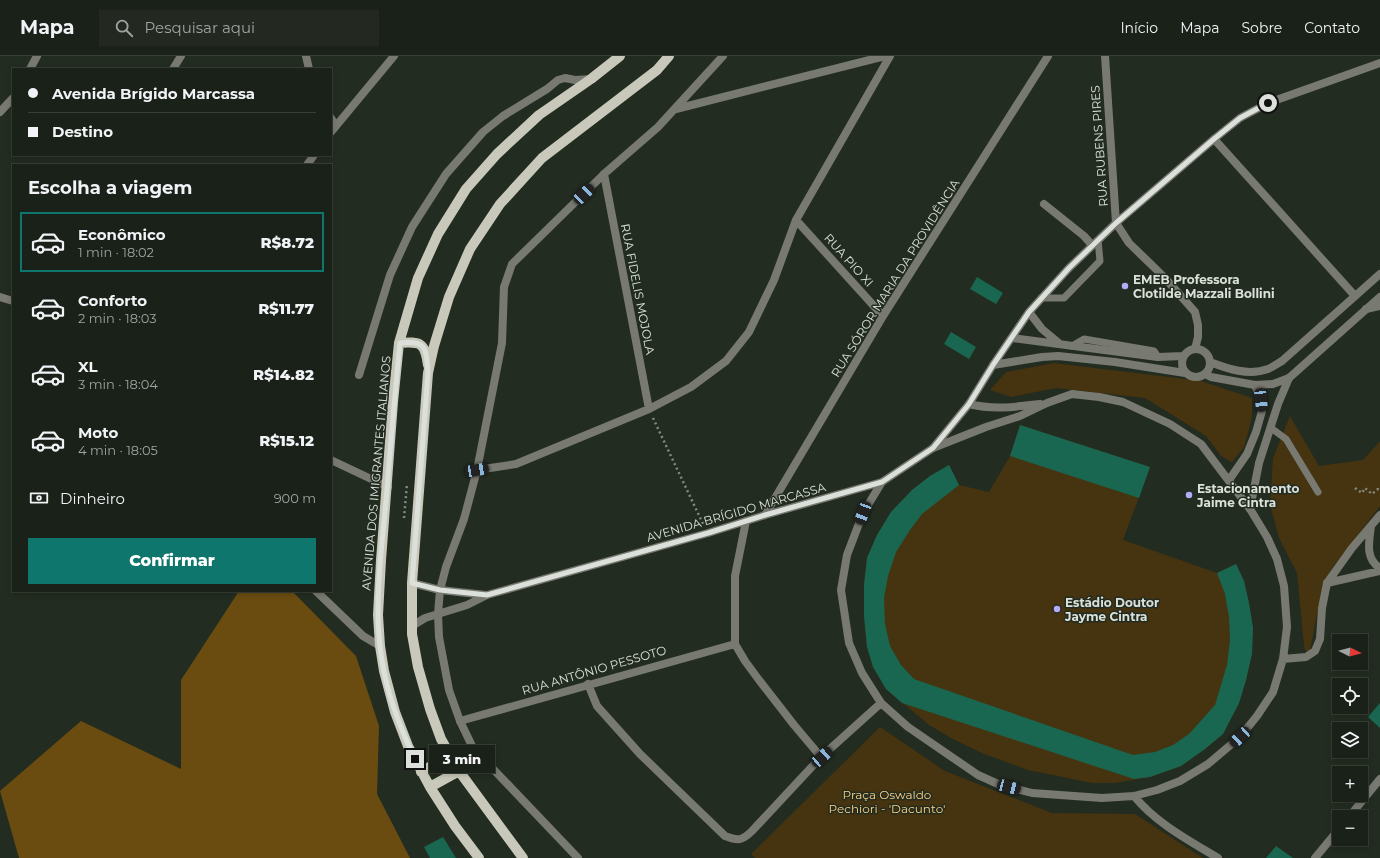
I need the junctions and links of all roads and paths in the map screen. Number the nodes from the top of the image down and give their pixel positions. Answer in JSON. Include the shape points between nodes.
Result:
{"nodes":[{"id":1,"x":37,"y":56,"type":"edge"},
{"id":2,"x":181,"y":56,"type":"edge"},
{"id":3,"x":306,"y":56,"type":"edge"},
{"id":4,"x":394,"y":56,"type":"edge"},
{"id":5,"x":620,"y":56,"type":"edge"},
{"id":6,"x":669,"y":56,"type":"edge"},
{"id":7,"x":723,"y":56,"type":"edge"},
{"id":8,"x":885,"y":56,"type":"edge"},
{"id":9,"x":890,"y":56,"type":"edge"},
{"id":10,"x":1048,"y":56,"type":"edge"},
{"id":11,"x":1105,"y":56,"type":"edge"},
{"id":12,"x":1380,"y":63,"type":"edge"},
{"id":13,"x":31,"y":68,"type":"edge"},
{"id":14,"x":174,"y":68,"type":"edge"},
{"id":15,"x":310,"y":68,"type":"edge"},
{"id":16,"x":591,"y":80,"type":"junction"},
{"id":17,"x":12,"y":99,"type":"edge"},
{"id":18,"x":675,"y":109,"type":"junction"},
{"id":19,"x":0,"y":112,"type":"edge"},
{"id":20,"x":333,"y":129,"type":"edge"},
{"id":21,"x":1214,"y":139,"type":"junction"},
{"id":22,"x":604,"y":174,"type":"junction"},
{"id":23,"x":1044,"y":204,"type":"dead end"},
{"id":24,"x":796,"y":220,"type":"junction"},
{"id":25,"x":1116,"y":223,"type":"junction"},
{"id":26,"x":1095,"y":242,"type":"junction"},
{"id":27,"x":1380,"y":274,"type":"edge"},
{"id":28,"x":0,"y":296,"type":"edge"},
{"id":29,"x":1355,"y":296,"type":"junction"},
{"id":30,"x":1380,"y":297,"type":"edge"},
{"id":31,"x":1041,"y":298,"type":"junction"},
{"id":32,"x":12,"y":301,"type":"edge"},
{"id":33,"x":1380,"y":306,"type":"edge"},
{"id":34,"x":1365,"y":309,"type":"junction"},
{"id":35,"x":1029,"y":312,"type":"junction"},
{"id":36,"x":883,"y":316,"type":"junction"},
{"id":37,"x":1012,"y":338,"type":"junction"},
{"id":38,"x":400,"y":343,"type":"junction"},
{"id":39,"x":1061,"y":344,"type":"junction"},
{"id":40,"x":1195,"y":349,"type":"junction"},
{"id":41,"x":1183,"y":356,"type":"junction"},
{"id":42,"x":1210,"y":362,"type":"junction"},
{"id":43,"x":993,"y":365,"type":"junction"},
{"id":44,"x":428,"y":373,"type":"junction"},
{"id":45,"x":1185,"y":373,"type":"junction"},
{"id":46,"x":1205,"y":374,"type":"junction"},
{"id":47,"x":359,"y":375,"type":"dead end"},
{"id":48,"x":1289,"y":378,"type":"junction"},
{"id":49,"x":1255,"y":385,"type":"junction"},
{"id":50,"x":1047,"y":403,"type":"junction"},
{"id":51,"x":969,"y":404,"type":"junction"},
{"id":52,"x":649,"y":409,"type":"junction"},
{"id":53,"x":1271,"y":428,"type":"junction"},
{"id":54,"x":933,"y":448,"type":"junction"},
{"id":55,"x":332,"y":460,"type":"edge"},
{"id":56,"x":477,"y":470,"type":"junction"},
{"id":57,"x":1229,"y":480,"type":"junction"},
{"id":58,"x":882,"y":482,"type":"junction"},
{"id":59,"x":388,"y":487,"type":"junction"},
{"id":60,"x":1355,"y":488,"type":"dead end"},
{"id":61,"x":1380,"y":491,"type":"edge"},
{"id":62,"x":1318,"y":492,"type":"dead end"},
{"id":63,"x":1250,"y":509,"type":"junction"},
{"id":64,"x":765,"y":515,"type":"junction"},
{"id":65,"x":1380,"y":515,"type":"edge"},
{"id":66,"x":746,"y":521,"type":"junction"},
{"id":67,"x":1371,"y":526,"type":"junction"},
{"id":68,"x":708,"y":533,"type":"junction"},
{"id":69,"x":1380,"y":570,"type":"edge"},
{"id":70,"x":412,"y":583,"type":"junction"},
{"id":71,"x":1327,"y":583,"type":"junction"},
{"id":72,"x":440,"y":590,"type":"junction"},
{"id":73,"x":317,"y":592,"type":"edge"},
{"id":74,"x":487,"y":595,"type":"junction"},
{"id":75,"x":438,"y":614,"type":"junction"},
{"id":76,"x":412,"y":626,"type":"junction"},
{"id":77,"x":736,"y":644,"type":"junction"},
{"id":78,"x":380,"y":646,"type":"junction"},
{"id":79,"x":1283,"y":659,"type":"junction"},
{"id":80,"x":588,"y":684,"type":"junction"},
{"id":81,"x":881,"y":703,"type":"junction"},
{"id":82,"x":460,"y":720,"type":"junction"},
{"id":83,"x":450,"y":755,"type":"junction"},
{"id":84,"x":822,"y":757,"type":"junction"},
{"id":85,"x":459,"y":771,"type":"junction"},
{"id":86,"x":421,"y":772,"type":"junction"},
{"id":87,"x":1380,"y":779,"type":"edge"},
{"id":88,"x":430,"y":787,"type":"junction"},
{"id":89,"x":1134,"y":796,"type":"junction"},
{"id":90,"x":1355,"y":810,"type":"edge"},
{"id":91,"x":1332,"y":837,"type":"edge"},
{"id":92,"x":479,"y":858,"type":"edge"},
{"id":93,"x":522,"y":858,"type":"edge"},
{"id":94,"x":578,"y":858,"type":"edge"},
{"id":95,"x":1218,"y":858,"type":"edge"},
{"id":96,"x":1315,"y":858,"type":"edge"}],
"edges":[{"from":1,"to":13,"type":"street"},
{"from":2,"to":14,"type":"street"},
{"from":3,"to":15,"type":"street"},
{"from":4,"to":20,"type":"street"},
{"from":5,"to":16,"type":"main road","name":"AVENIDA DOS IMIGRANTES ITALIANOS"},
{"from":6,"to":44,"type":"main road","via":[[657,70],[542,158],[500,204],[470,249],[449,297]]},
{"from":7,"to":18,"type":"street"},
{"from":8,"to":18,"type":"street"},
{"from":9,"to":24,"type":"street"},
{"from":10,"to":36,"type":"street","name":"RUA SÓROR MARIA DA PROVIDÊNCIA"},
{"from":11,"to":25,"type":"street","name":"RUA RUBENS PIRES"},
{"from":12,"to":21,"type":"street","name":"AVENIDA BRÍGIDO MARCASSA","via":[[1268,103],[1240,118]]},
{"from":16,"to":38,"type":"main road","name":"AVENIDA DOS IMIGRANTES ITALIANOS","via":[[539,115],[497,154],[466,189],[438,234],[418,278]]},
{"from":16,"to":47,"type":"street","via":[[558,80],[503,116],[470,146],[446,174],[412,227],[390,275]]},
{"from":17,"to":19,"type":"street"},
{"from":18,"to":22,"type":"street"},
{"from":21,"to":25,"type":"street","name":"AVENIDA BRÍGIDO MARCASSA"},
{"from":21,"to":29,"type":"street"},
{"from":22,"to":52,"type":"street","name":"RUA FIDELIS MOJOLA"},
{"from":22,"to":56,"type":"street","via":[[512,264],[504,287],[502,343]]},
{"from":23,"to":26,"type":"street"},
{"from":24,"to":36,"type":"street","name":"RUA PIO XI"},
{"from":24,"to":52,"type":"street","via":[[774,280],[749,332],[726,361],[691,387]]},
{"from":25,"to":26,"type":"street","name":"AVENIDA BRÍGIDO MARCASSA"},
{"from":25,"to":40,"type":"street","name":"RUA RUBENS PIRES","via":[[1129,243],[1195,312],[1198,325]]},
{"from":26,"to":31,"type":"street","name":"AVENIDA BRÍGIDO MARCASSA"},
{"from":26,"to":31,"type":"lane","via":[[1100,261],[1064,298]]},
{"from":27,"to":29,"type":"street"},
{"from":28,"to":32,"type":"street"},
{"from":29,"to":42,"type":"street","via":[[1270,369],[1257,372],[1227,369]]},
{"from":30,"to":34,"type":"street"},
{"from":31,"to":35,"type":"street","name":"AVENIDA BRÍGIDO MARCASSA"},
{"from":33,"to":34,"type":"street"},
{"from":34,"to":48,"type":"street"},
{"from":35,"to":37,"type":"street","name":"AVENIDA BRÍGIDO MARCASSA"},
{"from":35,"to":39,"type":"street","via":[[1042,329]]},
{"from":36,"to":64,"type":"street","name":"RUA SÓROR MARIA DA PROVIDÊNCIA"},
{"from":37,"to":39,"type":"street"},
{"from":37,"to":43,"type":"street","name":"AVENIDA BRÍGIDO MARCASSA"},
{"from":38,"to":44,"type":"main road","via":[[417,342],[423,346],[427,356]]},
{"from":38,"to":59,"type":"main road","name":"AVENIDA DOS IMIGRANTES ITALIANOS","via":[[393,402]]},
{"from":39,"to":41,"type":"street","via":[[1158,357]]},
{"from":40,"to":41,"type":"street"},
{"from":40,"to":42,"type":"street","via":[[1207,354]]},
{"from":41,"to":45,"type":"street","via":[[1182,365]]},
{"from":42,"to":46,"type":"street"},
{"from":43,"to":45,"type":"street","via":[[1058,356]]},
{"from":43,"to":51,"type":"street","name":"AVENIDA BRÍGIDO MARCASSA"},
{"from":44,"to":70,"type":"main road"},
{"from":45,"to":46,"type":"street","via":[[1193,377]]},
{"from":46,"to":49,"type":"street"},
{"from":48,"to":49,"type":"street","via":[[1273,384]]},
{"from":48,"to":53,"type":"street"},
{"from":49,"to":57,"type":"street","via":[[1262,411],[1247,454]]},
{"from":50,"to":51,"type":"street","via":[[1005,408]]},
{"from":50,"to":54,"type":"street","via":[[1020,416]]},
{"from":50,"to":57,"type":"street","via":[[1072,394],[1123,402],[1170,424],[1201,444]]},
{"from":51,"to":54,"type":"street","name":"AVENIDA BRÍGIDO MARCASSA"},
{"from":52,"to":56,"type":"street","via":[[516,464]]},
{"from":52,"to":68,"type":"path"},
{"from":53,"to":62,"type":"lane","via":[[1286,439]]},
{"from":53,"to":63,"type":"street","via":[[1259,463]]},
{"from":54,"to":58,"type":"street","name":"AVENIDA BRÍGIDO MARCASSA"},
{"from":55,"to":59,"type":"street"},
{"from":56,"to":72,"type":"street","via":[[464,519]]},
{"from":57,"to":63,"type":"street"},
{"from":58,"to":64,"type":"street","name":"AVENIDA BRÍGIDO MARCASSA"},
{"from":58,"to":81,"type":"street","via":[[863,513],[847,555],[841,590],[849,643],[862,673]]},
{"from":59,"to":78,"type":"main road","name":"AVENIDA DOS IMIGRANTES ITALIANOS","via":[[378,615]]},
{"from":60,"to":61,"type":"path","via":[[1362,493],[1365,488],[1372,494],[1378,489]]},
{"from":63,"to":79,"type":"street","via":[[1267,537],[1281,572],[1287,627]]},
{"from":64,"to":66,"type":"street","name":"AVENIDA BRÍGIDO MARCASSA"},
{"from":65,"to":67,"type":"street"},
{"from":66,"to":68,"type":"street","name":"AVENIDA BRÍGIDO MARCASSA"},
{"from":66,"to":77,"type":"street","via":[[735,576]]},
{"from":67,"to":69,"type":"street","via":[[1368,550],[1371,559]]},
{"from":67,"to":71,"type":"street"},
{"from":68,"to":74,"type":"street","name":"AVENIDA BRÍGIDO MARCASSA"},
{"from":69,"to":71,"type":"street"},
{"from":70,"to":72,"type":"street","name":"AVENIDA BRÍGIDO MARCASSA"},
{"from":70,"to":76,"type":"main road"},
{"from":71,"to":79,"type":"street","via":[[1320,639],[1315,651],[1306,657]]},
{"from":72,"to":74,"type":"street","name":"AVENIDA BRÍGIDO MARCASSA"},
{"from":72,"to":75,"type":"street"},
{"from":73,"to":78,"type":"street","via":[[363,636]]},
{"from":74,"to":75,"type":"street","name":"AVENIDA BRÍGIDO MARCASSA","via":[[467,605]]},
{"from":75,"to":76,"type":"street","name":"AVENIDA BRÍGIDO MARCASSA","via":[[424,618]]},
{"from":75,"to":82,"type":"street","via":[[439,637],[449,690]]},
{"from":76,"to":83,"type":"main road","via":[[418,667],[430,709]]},
{"from":77,"to":80,"type":"street","name":"RUA ANTÔNIO PESSOTO"},
{"from":77,"to":84,"type":"street","via":[[763,685]]},
{"from":78,"to":86,"type":"main road","name":"AVENIDA DOS IMIGRANTES ITALIANOS","via":[[384,672],[396,712]]},
{"from":79,"to":89,"type":"street","via":[[1272,692],[1257,716],[1235,742],[1208,764],[1180,781]]},
{"from":80,"to":82,"type":"street","name":"RUA ANTÔNIO PESSOTO"},
{"from":80,"to":84,"type":"street","via":[[597,706],[640,754],[725,836],[735,840],[745,838]]},
{"from":81,"to":84,"type":"street"},
{"from":81,"to":89,"type":"street","via":[[908,727],[943,752],[978,775],[998,784],[1032,793],[1102,798]]},
{"from":82,"to":94,"type":"street","via":[[473,748]]},
{"from":83,"to":85,"type":"main road"},
{"from":83,"to":86,"type":"main road"},
{"from":85,"to":88,"type":"main road"},
{"from":85,"to":93,"type":"main road"},
{"from":86,"to":88,"type":"main road","name":"AVENIDA DOS IMIGRANTES ITALIANOS"},
{"from":87,"to":90,"type":"street"},
{"from":88,"to":92,"type":"main road","name":"AVENIDA DOS IMIGRANTES ITALIANOS"},
{"from":89,"to":95,"type":"street","via":[[1144,808],[1182,837]]},
{"from":91,"to":96,"type":"street"}]}
